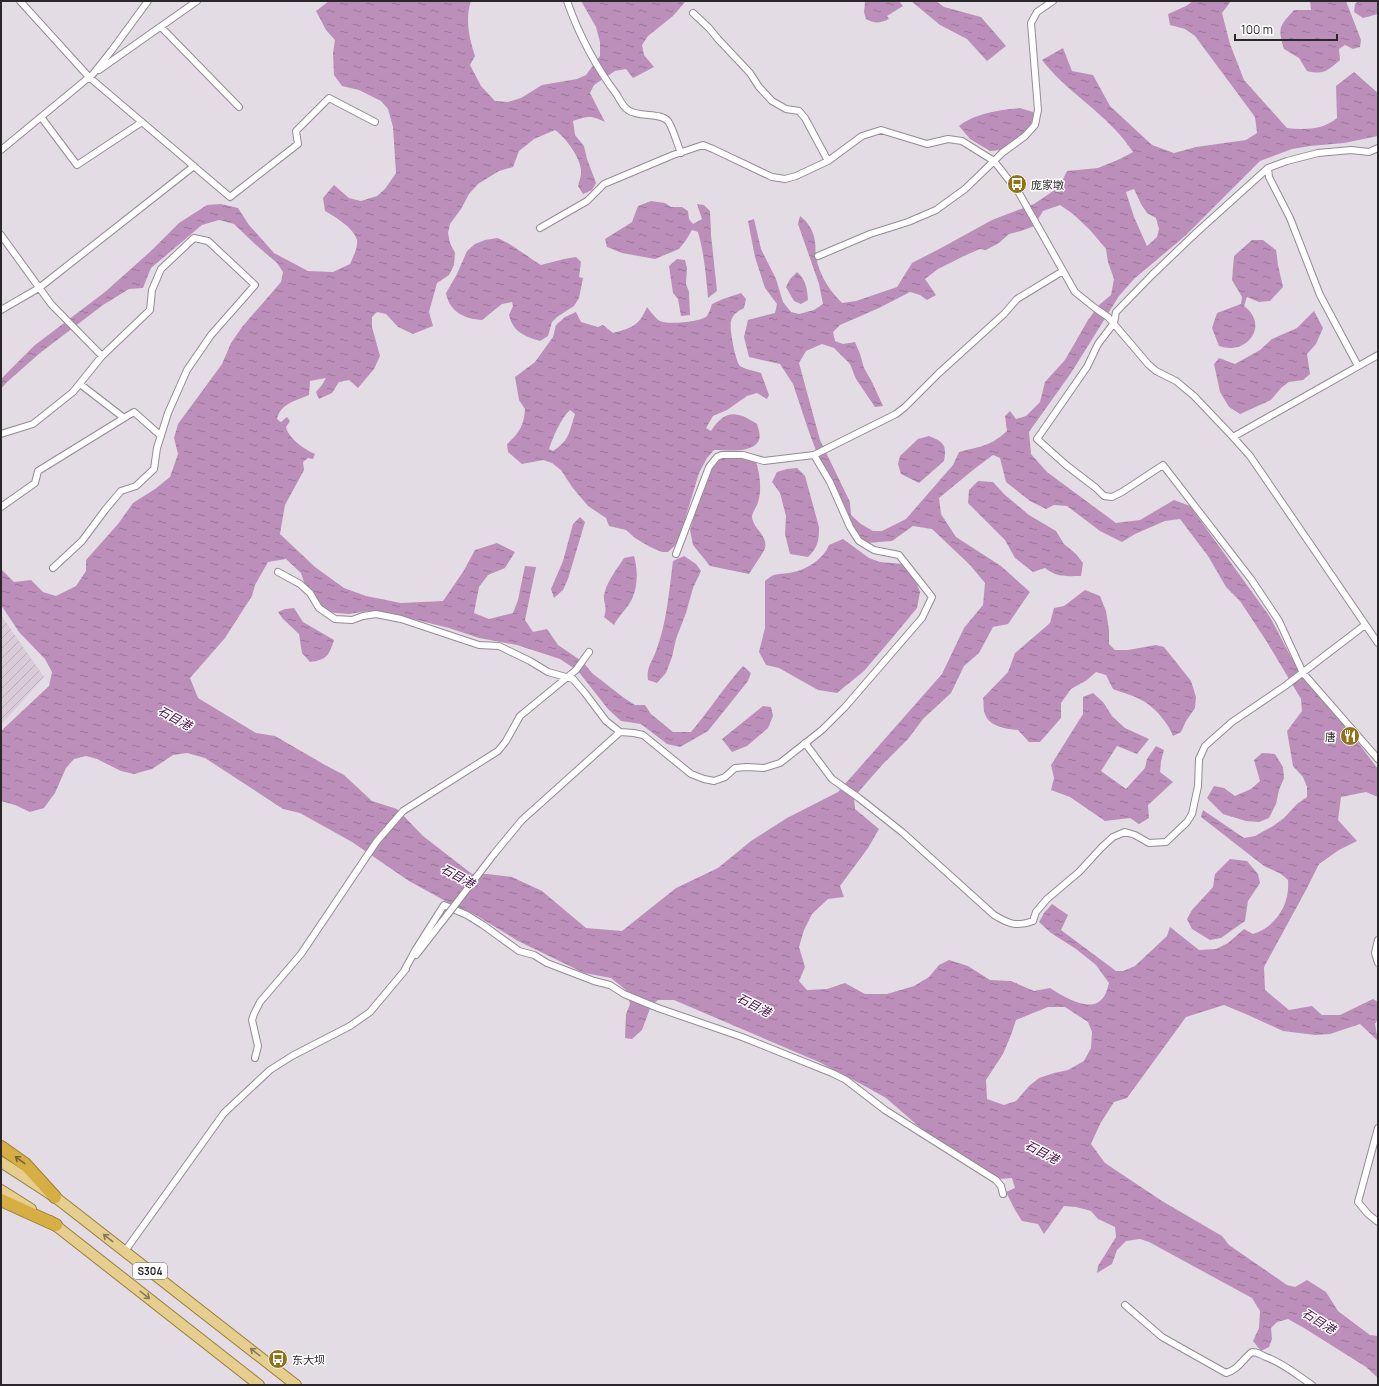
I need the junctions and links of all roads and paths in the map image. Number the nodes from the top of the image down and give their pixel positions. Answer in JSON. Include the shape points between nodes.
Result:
{"nodes":[{"id":1,"x":20,"y":1,"type":"edge"},
{"id":2,"x":148,"y":1,"type":"edge"},
{"id":3,"x":197,"y":1,"type":"edge"},
{"id":4,"x":567,"y":1,"type":"edge"},
{"id":5,"x":1053,"y":1,"type":"edge"},
{"id":6,"x":693,"y":13,"type":"dead end"},
{"id":7,"x":161,"y":27,"type":"junction"},
{"id":8,"x":91,"y":75,"type":"junction"},
{"id":9,"x":239,"y":107,"type":"dead end"},
{"id":10,"x":41,"y":117,"type":"junction"},
{"id":11,"x":142,"y":122,"type":"junction"},
{"id":12,"x":375,"y":122,"type":"dead end"},
{"id":13,"x":1378,"y":148,"type":"edge"},
{"id":14,"x":1,"y":150,"type":"edge"},
{"id":15,"x":681,"y":153,"type":"junction"},
{"id":16,"x":828,"y":161,"type":"junction"},
{"id":17,"x":994,"y":161,"type":"junction"},
{"id":18,"x":194,"y":166,"type":"junction"},
{"id":19,"x":1268,"y":168,"type":"junction"},
{"id":20,"x":540,"y":228,"type":"dead end"},
{"id":21,"x":1,"y":235,"type":"edge"},
{"id":22,"x":818,"y":256,"type":"dead end"},
{"id":23,"x":1063,"y":271,"type":"junction"},
{"id":24,"x":40,"y":288,"type":"junction"},
{"id":25,"x":1,"y":310,"type":"edge"},
{"id":26,"x":1114,"y":322,"type":"junction"},
{"id":27,"x":1378,"y":355,"type":"edge"},
{"id":28,"x":102,"y":356,"type":"junction"},
{"id":29,"x":1358,"y":366,"type":"junction"},
{"id":30,"x":80,"y":384,"type":"junction"},
{"id":31,"x":124,"y":418,"type":"junction"},
{"id":32,"x":1,"y":434,"type":"edge"},
{"id":33,"x":161,"y":436,"type":"junction"},
{"id":34,"x":1233,"y":436,"type":"junction"},
{"id":35,"x":814,"y":455,"type":"junction"},
{"id":36,"x":1,"y":507,"type":"edge"},
{"id":37,"x":676,"y":554,"type":"dead end"},
{"id":38,"x":53,"y":568,"type":"dead end"},
{"id":39,"x":278,"y":572,"type":"dead end"},
{"id":40,"x":1365,"y":625,"type":"junction"},
{"id":41,"x":1378,"y":643,"type":"edge"},
{"id":42,"x":589,"y":652,"type":"dead end"},
{"id":43,"x":1303,"y":673,"type":"junction"},
{"id":44,"x":568,"y":677,"type":"junction"},
{"id":45,"x":620,"y":732,"type":"junction"},
{"id":46,"x":806,"y":744,"type":"junction"},
{"id":47,"x":1378,"y":759,"type":"edge"},
{"id":48,"x":1378,"y":940,"type":"edge"},
{"id":49,"x":1378,"y":963,"type":"edge"},
{"id":50,"x":404,"y":971,"type":"junction"},
{"id":51,"x":255,"y":1058,"type":"dead end"},
{"id":52,"x":1378,"y":1128,"type":"edge"},
{"id":53,"x":1,"y":1147,"type":"edge"},
{"id":54,"x":1,"y":1162,"type":"edge"},
{"id":55,"x":1,"y":1190,"type":"edge"},
{"id":56,"x":1003,"y":1194,"type":"dead end"},
{"id":57,"x":55,"y":1197,"type":"junction"},
{"id":58,"x":1,"y":1200,"type":"edge"},
{"id":59,"x":1378,"y":1222,"type":"edge"},
{"id":60,"x":56,"y":1225,"type":"junction"},
{"id":61,"x":125,"y":1252,"type":"junction"},
{"id":62,"x":1126,"y":1305,"type":"dead end"},
{"id":63,"x":259,"y":1385,"type":"edge"},
{"id":64,"x":296,"y":1385,"type":"edge"},
{"id":65,"x":1312,"y":1385,"type":"edge"}],
"edges":[{"from":1,"to":8,"type":"street"},
{"from":2,"to":8,"type":"street"},
{"from":3,"to":7,"type":"street"},
{"from":4,"to":15,"type":"street","via":[[590,53],[627,110],[640,115],[660,116],[668,121]]},
{"from":5,"to":17,"type":"street","via":[[1037,12],[1031,23],[1038,110],[1035,125]]},
{"from":6,"to":16,"type":"street","via":[[750,73],[759,88],[772,101],[786,109],[799,111]]},
{"from":7,"to":8,"type":"street"},
{"from":7,"to":9,"type":"street"},
{"from":8,"to":10,"type":"street"},
{"from":8,"to":11,"type":"street"},
{"from":10,"to":11,"type":"street","via":[[77,165]]},
{"from":10,"to":14,"type":"street"},
{"from":11,"to":18,"type":"street"},
{"from":12,"to":18,"type":"street","via":[[329,98],[296,131],[298,144],[230,196]]},
{"from":13,"to":19,"type":"street","via":[[1369,152],[1351,150],[1318,153]]},
{"from":15,"to":16,"type":"street","via":[[703,145],[772,177],[785,179]]},
{"from":15,"to":20,"type":"street","via":[[604,184],[588,201]]},
{"from":16,"to":17,"type":"street","via":[[862,136],[881,130],[928,144],[948,139],[962,141]]},
{"from":17,"to":22,"type":"street","via":[[965,189],[936,210]]},
{"from":17,"to":23,"type":"street","via":[[1018,193]]},
{"from":18,"to":24,"type":"street"},
{"from":19,"to":26,"type":"street","via":[[1152,275],[1116,312]]},
{"from":19,"to":29,"type":"street","via":[[1269,177],[1290,218],[1320,295]]},
{"from":21,"to":24,"type":"street"},
{"from":23,"to":26,"type":"street","via":[[1075,292]]},
{"from":23,"to":35,"type":"street","via":[[1017,299],[905,408]]},
{"from":24,"to":25,"type":"street"},
{"from":24,"to":28,"type":"street","via":[[51,304]]},
{"from":26,"to":34,"type":"street","via":[[1148,364],[1176,381],[1194,396]]},
{"from":26,"to":43,"type":"street","via":[[1098,344],[1088,367],[1037,439],[1104,496],[1112,497],[1122,492],[1163,465],[1255,585],[1279,621]]},
{"from":27,"to":29,"type":"street"},
{"from":28,"to":30,"type":"street"},
{"from":28,"to":33,"type":"street","via":[[150,310],[152,290],[161,269],[194,238],[208,241],[256,285],[211,335],[187,370]]},
{"from":29,"to":34,"type":"street"},
{"from":30,"to":31,"type":"street"},
{"from":30,"to":32,"type":"street","via":[[33,424]]},
{"from":31,"to":33,"type":"street","via":[[134,412]]},
{"from":31,"to":36,"type":"street","via":[[38,470],[35,483]]},
{"from":33,"to":38,"type":"street","via":[[154,469],[136,486],[121,491],[82,541]]},
{"from":34,"to":40,"type":"street","via":[[1250,456]]},
{"from":35,"to":37,"type":"street","via":[[764,461],[744,456],[717,457],[709,467]]},
{"from":35,"to":46,"type":"street","via":[[858,541],[874,550],[899,555],[932,597],[922,618],[840,712]]},
{"from":39,"to":44,"type":"street","via":[[300,584],[310,593],[319,608],[336,619],[352,620],[376,614],[401,619],[479,645],[499,646],[548,672]]},
{"from":40,"to":41,"type":"street"},
{"from":40,"to":43,"type":"street"},
{"from":42,"to":44,"type":"street"},
{"from":43,"to":46,"type":"street","via":[[1232,722],[1205,746],[1200,758],[1192,814],[1166,842],[1149,843],[1125,832],[1112,837],[1079,872],[1048,899],[1036,912],[1033,921],[1023,925],[1006,922],[994,915],[902,832],[832,779]]},
{"from":43,"to":47,"type":"street"},
{"from":44,"to":45,"type":"street","via":[[573,678],[606,721]]},
{"from":44,"to":51,"type":"street","via":[[520,716],[498,751],[402,811],[377,840],[301,954],[260,1002],[252,1020],[258,1046]]},
{"from":45,"to":46,"type":"street","via":[[643,735],[690,774],[714,781],[725,777],[736,768],[764,768],[780,763]]},
{"from":45,"to":50,"type":"street","bridge":true,"via":[[522,820]]},
{"from":48,"to":49,"type":"street","via":[[1375,953]]},
{"from":50,"to":56,"type":"street","via":[[444,905],[467,915],[519,951],[610,985],[624,994],[658,1008],[742,1037],[846,1080],[884,1110],[996,1180]]},
{"from":50,"to":61,"type":"street","via":[[370,1012],[350,1026],[270,1070],[224,1113]]},
{"from":52,"to":59,"type":"street","via":[[1358,1202]]},
{"from":57,"to":53,"type":"highway","one_way":true,"via":[[25,1164]]},
{"from":54,"to":57,"type":"main road","number":"S304"},
{"from":55,"to":60,"type":"main road","number":"S304"},
{"from":61,"to":57,"type":"main road","number":"S304","one_way":true},
{"from":58,"to":60,"type":"highway"},
{"from":60,"to":63,"type":"main road","number":"S304","one_way":true},
{"from":64,"to":61,"type":"main road","number":"S304","one_way":true},
{"from":62,"to":65,"type":"street","via":[[1162,1337],[1226,1374],[1234,1371],[1252,1352],[1257,1352],[1275,1360]]}]}
